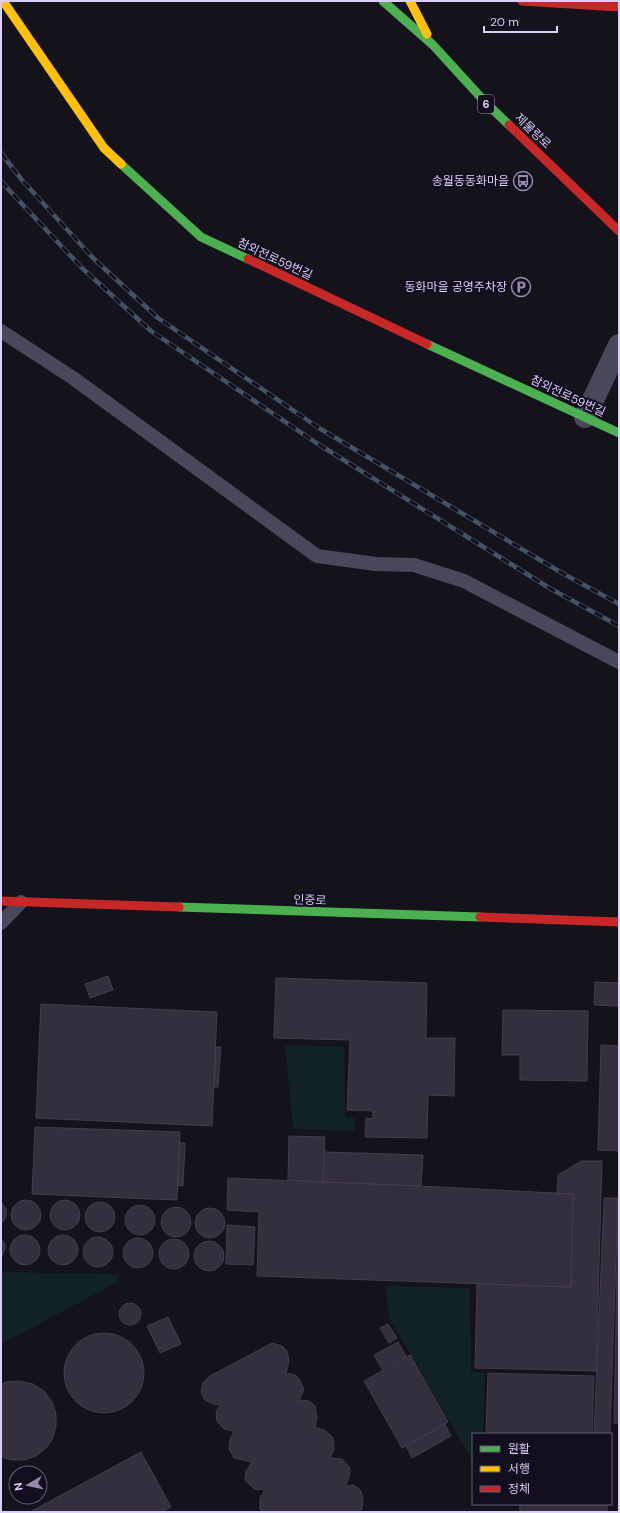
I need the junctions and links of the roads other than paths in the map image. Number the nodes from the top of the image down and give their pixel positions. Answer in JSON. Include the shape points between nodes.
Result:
{"nodes":[{"id":1,"x":4,"y":1,"type":"edge"},
{"id":2,"x":383,"y":1,"type":"edge"},
{"id":3,"x":410,"y":1,"type":"edge"},
{"id":4,"x":522,"y":1,"type":"edge"},
{"id":5,"x":619,"y":7,"type":"edge"},
{"id":6,"x":433,"y":45,"type":"junction"},
{"id":7,"x":619,"y":231,"type":"edge"},
{"id":8,"x":1,"y":331,"type":"edge"},
{"id":9,"x":619,"y":345,"type":"edge"},
{"id":10,"x":585,"y":417,"type":"junction"},
{"id":11,"x":619,"y":432,"type":"edge"},
{"id":12,"x":619,"y":662,"type":"edge"},
{"id":13,"x":1,"y":901,"type":"edge"},
{"id":14,"x":21,"y":902,"type":"junction"},
{"id":15,"x":619,"y":922,"type":"edge"},
{"id":16,"x":1,"y":923,"type":"edge"}],
"edges":[{"from":1,"to":10,"type":"main road","name":"참외전로59번길","via":[[104,148],[201,237]]},
{"from":2,"to":6,"type":"main road","name":"제물량로","number":"6"},
{"from":3,"to":6,"type":"main road","name":"제물량로","number":"6"},
{"from":4,"to":5,"type":"main road"},
{"from":6,"to":7,"type":"main road","name":"제물량로","number":"6","via":[[486,103]]},
{"from":8,"to":12,"type":"lane","via":[[73,378],[317,556],[376,564],[414,565],[464,581]]},
{"from":9,"to":10,"type":"street"},
{"from":10,"to":11,"type":"main road","name":"참외전로59번길"},
{"from":13,"to":14,"type":"main road","name":"인중로"},
{"from":14,"to":15,"type":"main road","name":"인중로"},
{"from":14,"to":16,"type":"lane"}]}
